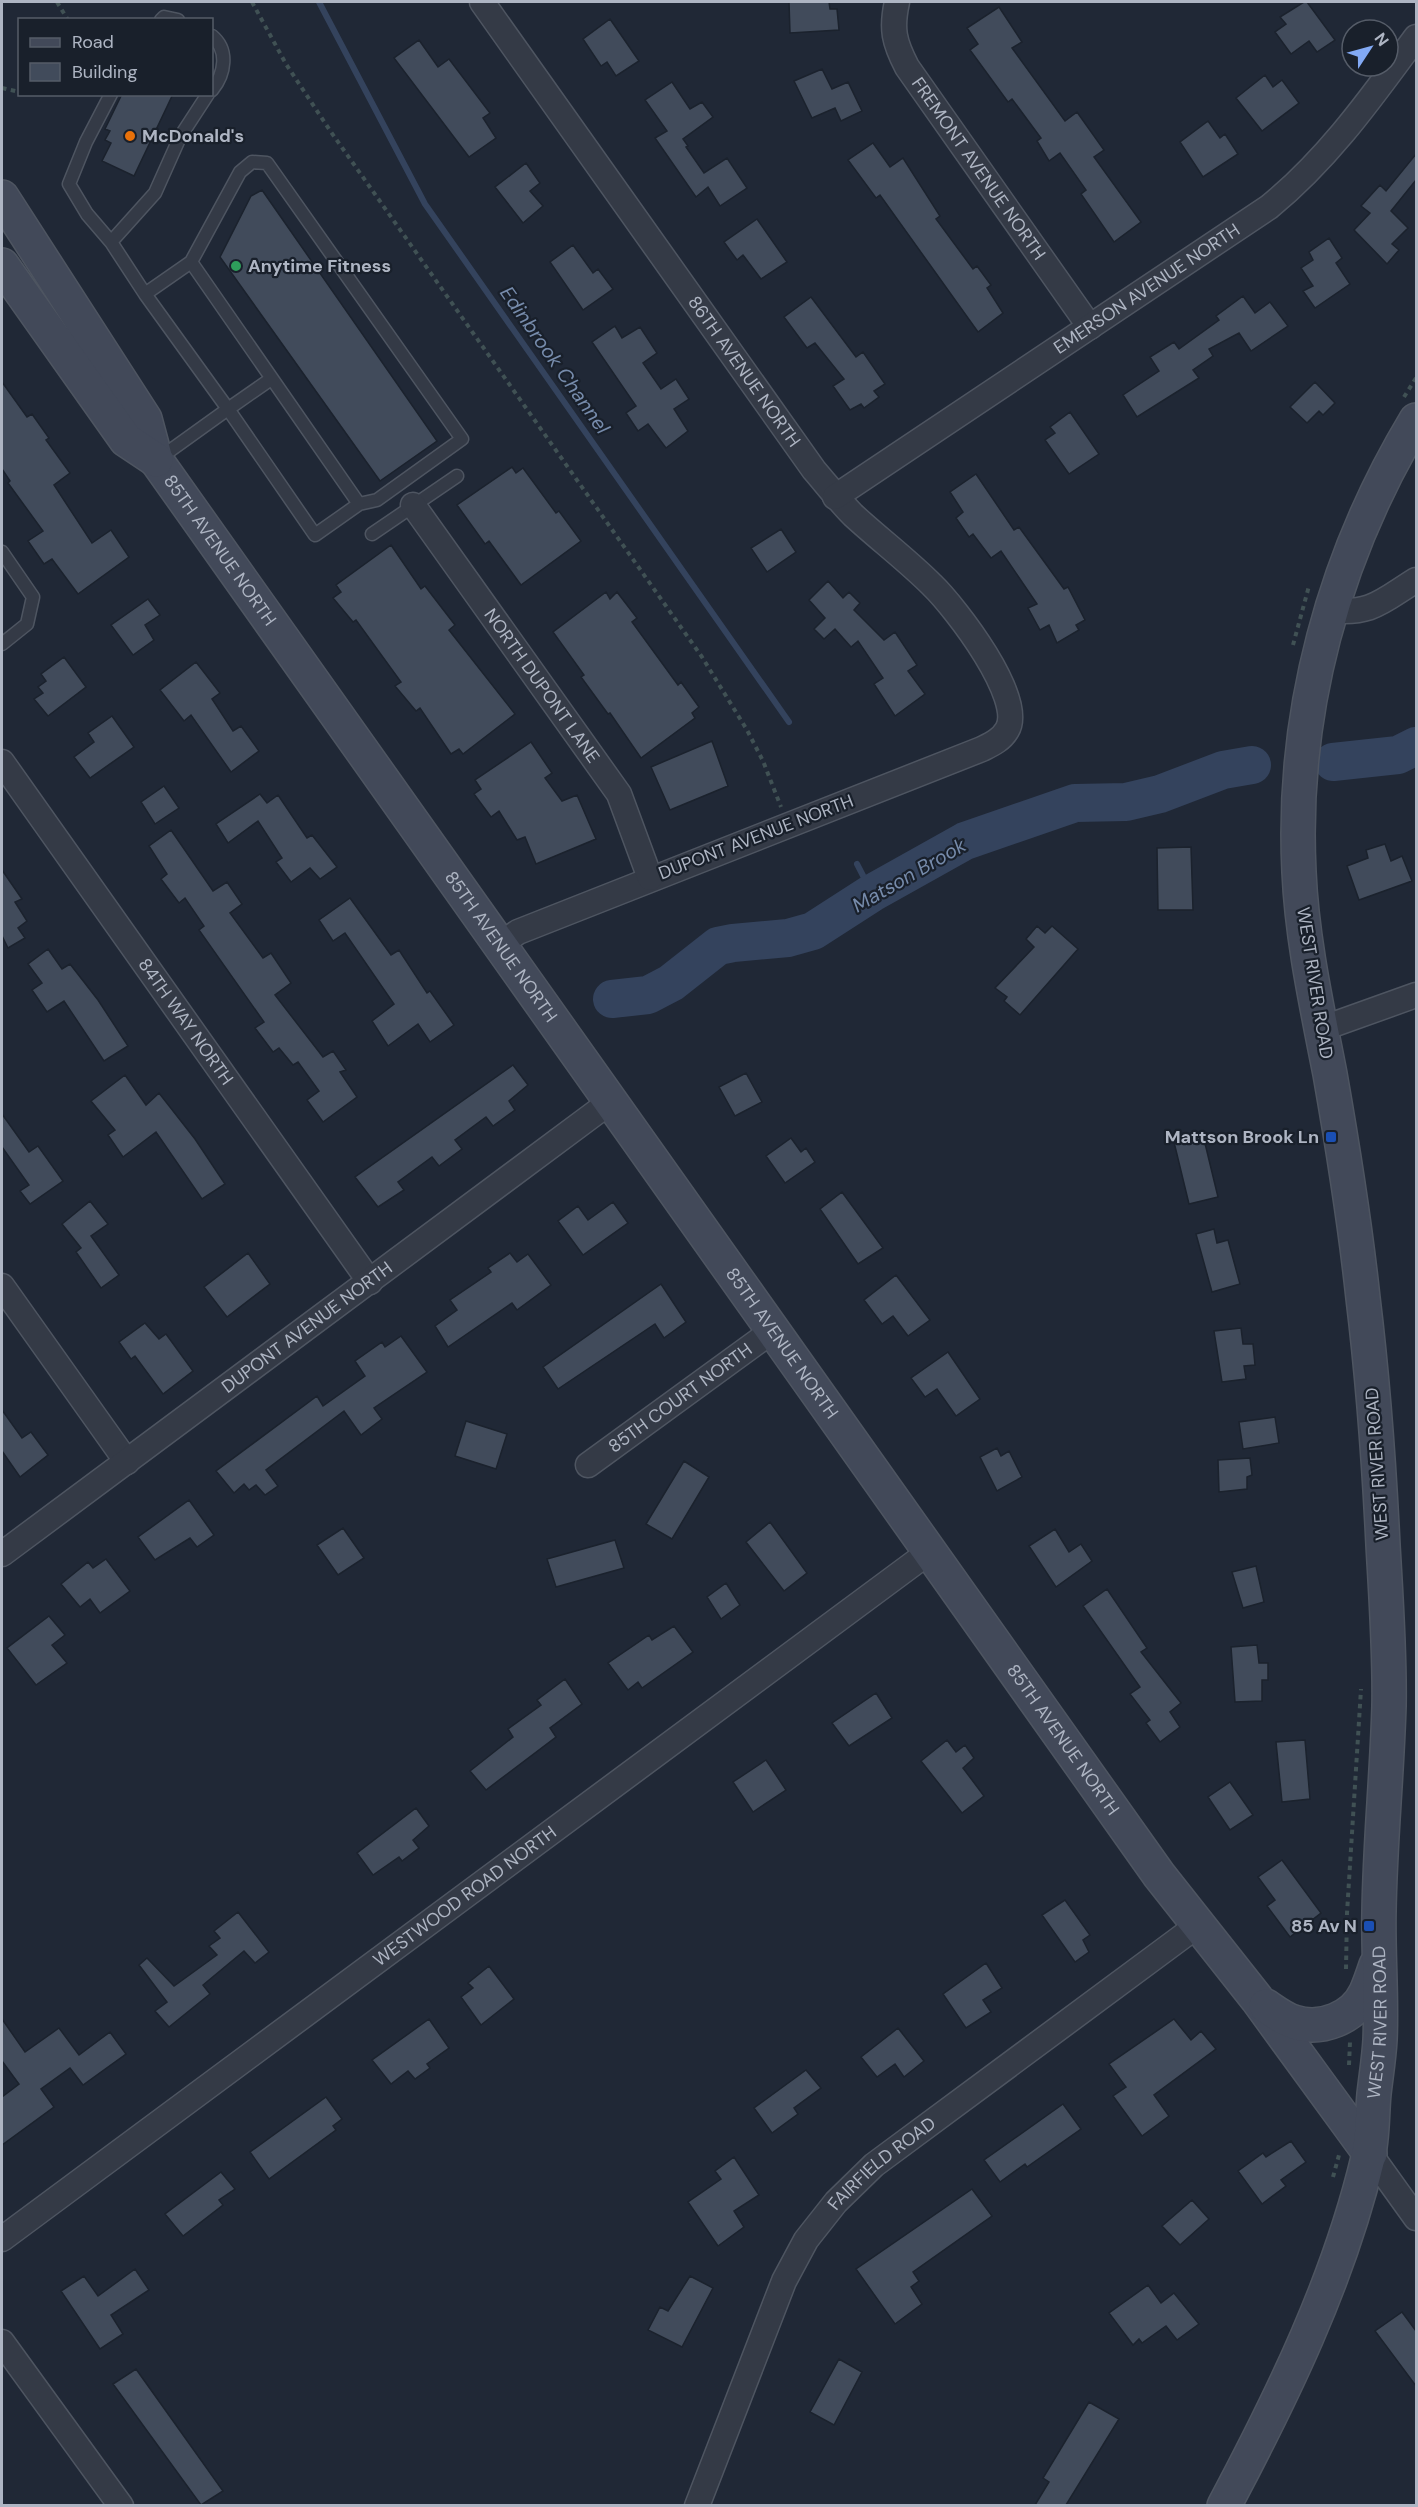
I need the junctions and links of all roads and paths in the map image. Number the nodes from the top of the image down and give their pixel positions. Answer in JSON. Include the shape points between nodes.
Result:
{"nodes":[{"id":1,"x":57,"y":2,"type":"edge"},
{"id":2,"x":252,"y":2,"type":"edge"},
{"id":3,"x":482,"y":2,"type":"edge"},
{"id":4,"x":897,"y":2,"type":"edge"},
{"id":5,"x":67,"y":18,"type":"edge"},
{"id":6,"x":213,"y":37,"type":"edge"},
{"id":7,"x":1416,"y":37,"type":"edge"},
{"id":8,"x":2,"y":88,"type":"edge"},
{"id":9,"x":213,"y":89,"type":"edge"},
{"id":10,"x":18,"y":92,"type":"edge"},
{"id":11,"x":110,"y":96,"type":"edge"},
{"id":12,"x":207,"y":96,"type":"edge"},
{"id":13,"x":2,"y":197,"type":"edge"},
{"id":14,"x":111,"y":242,"type":"junction"},
{"id":15,"x":191,"y":262,"type":"junction"},
{"id":16,"x":2,"y":265,"type":"edge"},
{"id":17,"x":145,"y":294,"type":"junction"},
{"id":18,"x":1090,"y":327,"type":"junction"},
{"id":19,"x":271,"y":379,"type":"junction"},
{"id":20,"x":228,"y":409,"type":"junction"},
{"id":21,"x":1416,"y":420,"type":"edge"},
{"id":22,"x":156,"y":460,"type":"junction"},
{"id":23,"x":457,"y":476,"type":"dead end"},
{"id":24,"x":835,"y":497,"type":"junction"},
{"id":25,"x":359,"y":504,"type":"junction"},
{"id":26,"x":413,"y":505,"type":"junction"},
{"id":27,"x":372,"y":534,"type":"dead end"},
{"id":28,"x":2,"y":552,"type":"edge"},
{"id":29,"x":1416,"y":580,"type":"edge"},
{"id":30,"x":1329,"y":610,"type":"junction"},
{"id":31,"x":2,"y":644,"type":"edge"},
{"id":32,"x":1008,"y":729,"type":"joint"},
{"id":33,"x":2,"y":762,"type":"edge"},
{"id":34,"x":776,"y":794,"type":"dead end"},
{"id":35,"x":650,"y":878,"type":"junction"},
{"id":36,"x":501,"y":944,"type":"junction"},
{"id":37,"x":1416,"y":995,"type":"edge"},
{"id":38,"x":1321,"y":1029,"type":"junction"},
{"id":39,"x":610,"y":1102,"type":"junction"},
{"id":40,"x":370,"y":1282,"type":"junction"},
{"id":41,"x":2,"y":1286,"type":"edge"},
{"id":42,"x":772,"y":1331,"type":"junction"},
{"id":43,"x":127,"y":1462,"type":"junction"},
{"id":44,"x":588,"y":1465,"type":"dead end"},
{"id":45,"x":929,"y":1552,"type":"junction"},
{"id":46,"x":2,"y":1554,"type":"edge"},
{"id":47,"x":1198,"y":1925,"type":"junction"},
{"id":48,"x":1378,"y":1959,"type":"junction"},
{"id":49,"x":1257,"y":2000,"type":"junction"},
{"id":50,"x":1355,"y":2152,"type":"junction"},
{"id":51,"x":1332,"y":2181,"type":"dead end"},
{"id":52,"x":1416,"y":2218,"type":"edge"},
{"id":53,"x":2,"y":2239,"type":"edge"},
{"id":54,"x":2,"y":2342,"type":"edge"},
{"id":55,"x":121,"y":2505,"type":"edge"},
{"id":56,"x":697,"y":2505,"type":"edge"},
{"id":57,"x":1224,"y":2505,"type":"edge"}],
"edges":[{"from":1,"to":5,"type":"path"},
{"from":2,"to":34,"type":"path","via":[[286,64],[331,132],[702,657],[747,730]]},
{"from":3,"to":24,"type":"street","name":"86TH AVENUE NORTH"},
{"from":4,"to":18,"type":"street","name":"FREMONT AVENUE NORTH","via":[[892,23],[896,45],[907,67]]},
{"from":6,"to":9,"type":"lane","via":[[224,58],[221,80]]},
{"from":7,"to":18,"type":"street","name":"EMERSON AVENUE NORTH","via":[[1350,126],[1293,188]]},
{"from":8,"to":10,"type":"path"},
{"from":11,"to":14,"type":"lane","via":[[69,184],[87,214]]},
{"from":12,"to":14,"type":"lane","via":[[180,137],[155,194]]},
{"from":13,"to":22,"type":"street","name":"85TH AVENUE NORTH","via":[[145,419]]},
{"from":14,"to":17,"type":"lane"},
{"from":15,"to":17,"type":"lane"},
{"from":15,"to":19,"type":"lane"},
{"from":15,"to":25,"type":"lane","via":[[240,172],[252,162],[267,163],[462,439],[376,500]]},
{"from":16,"to":22,"type":"street","name":"85TH AVENUE NORTH","via":[[126,440]]},
{"from":17,"to":20,"type":"lane"},
{"from":18,"to":24,"type":"street","name":"EMERSON AVENUE NORTH"},
{"from":19,"to":20,"type":"lane"},
{"from":19,"to":25,"type":"lane"},
{"from":20,"to":22,"type":"lane"},
{"from":20,"to":25,"type":"lane","via":[[315,535]]},
{"from":21,"to":30,"type":"street","name":"WEST RIVER ROAD","via":[[1370,505]]},
{"from":22,"to":36,"type":"street","name":"85TH AVENUE NORTH"},
{"from":23,"to":26,"type":"lane"},
{"from":24,"to":32,"type":"street","name":"86TH AVENUE NORTH","via":[[933,586],[963,620],[1004,689],[1011,713]]},
{"from":26,"to":27,"type":"lane"},
{"from":26,"to":35,"type":"street","name":"NORTH DUPONT LANE","via":[[619,794]]},
{"from":28,"to":31,"type":"lane","via":[[33,597],[27,624]]},
{"from":29,"to":30,"type":"street","via":[[1370,609]]},
{"from":30,"to":38,"type":"street","name":"WEST RIVER ROAD","via":[[1310,696],[1298,829],[1305,934]]},
{"from":32,"to":35,"type":"street","name":"DUPONT AVENUE NORTH","via":[[998,742],[982,749]]},
{"from":33,"to":40,"type":"street","name":"84TH WAY NORTH"},
{"from":35,"to":36,"type":"street","name":"DUPONT AVENUE NORTH","via":[[518,932]]},
{"from":36,"to":39,"type":"street","name":"85TH AVENUE NORTH"},
{"from":37,"to":38,"type":"street"},
{"from":38,"to":48,"type":"street","name":"WEST RIVER ROAD","via":[[1362,1286],[1381,1510],[1389,1704]]},
{"from":39,"to":40,"type":"street","name":"DUPONT AVENUE NORTH"},
{"from":39,"to":42,"type":"street","name":"85TH AVENUE NORTH"},
{"from":40,"to":43,"type":"street","name":"DUPONT AVENUE NORTH"},
{"from":41,"to":43,"type":"street"},
{"from":42,"to":44,"type":"street","name":"85TH COURT NORTH"},
{"from":42,"to":45,"type":"street","name":"85TH AVENUE NORTH"},
{"from":43,"to":46,"type":"street","name":"DUPONT AVENUE NORTH"},
{"from":45,"to":47,"type":"street","name":"85TH AVENUE NORTH"},
{"from":45,"to":53,"type":"street","name":"WESTWOOD ROAD NORTH"},
{"from":47,"to":49,"type":"street","name":"85TH AVENUE NORTH"},
{"from":47,"to":56,"type":"street","name":"FAIRFIELD ROAD","via":[[874,2165],[836,2202],[806,2240],[784,2281]]},
{"from":48,"to":49,"type":"street","via":[[1358,2004],[1332,2022],[1292,2022]]},
{"from":48,"to":50,"type":"street","name":"WEST RIVER ROAD","via":[[1380,2036]]},
{"from":49,"to":50,"type":"street","name":"85TH AVENUE NORTH"},
{"from":50,"to":51,"type":"path"},
{"from":50,"to":52,"type":"street","name":"85TH AVENUE NORTH"},
{"from":50,"to":57,"type":"street","name":"WEST RIVER ROAD","via":[[1342,2244],[1309,2332]]},
{"from":54,"to":55,"type":"street"}]}
